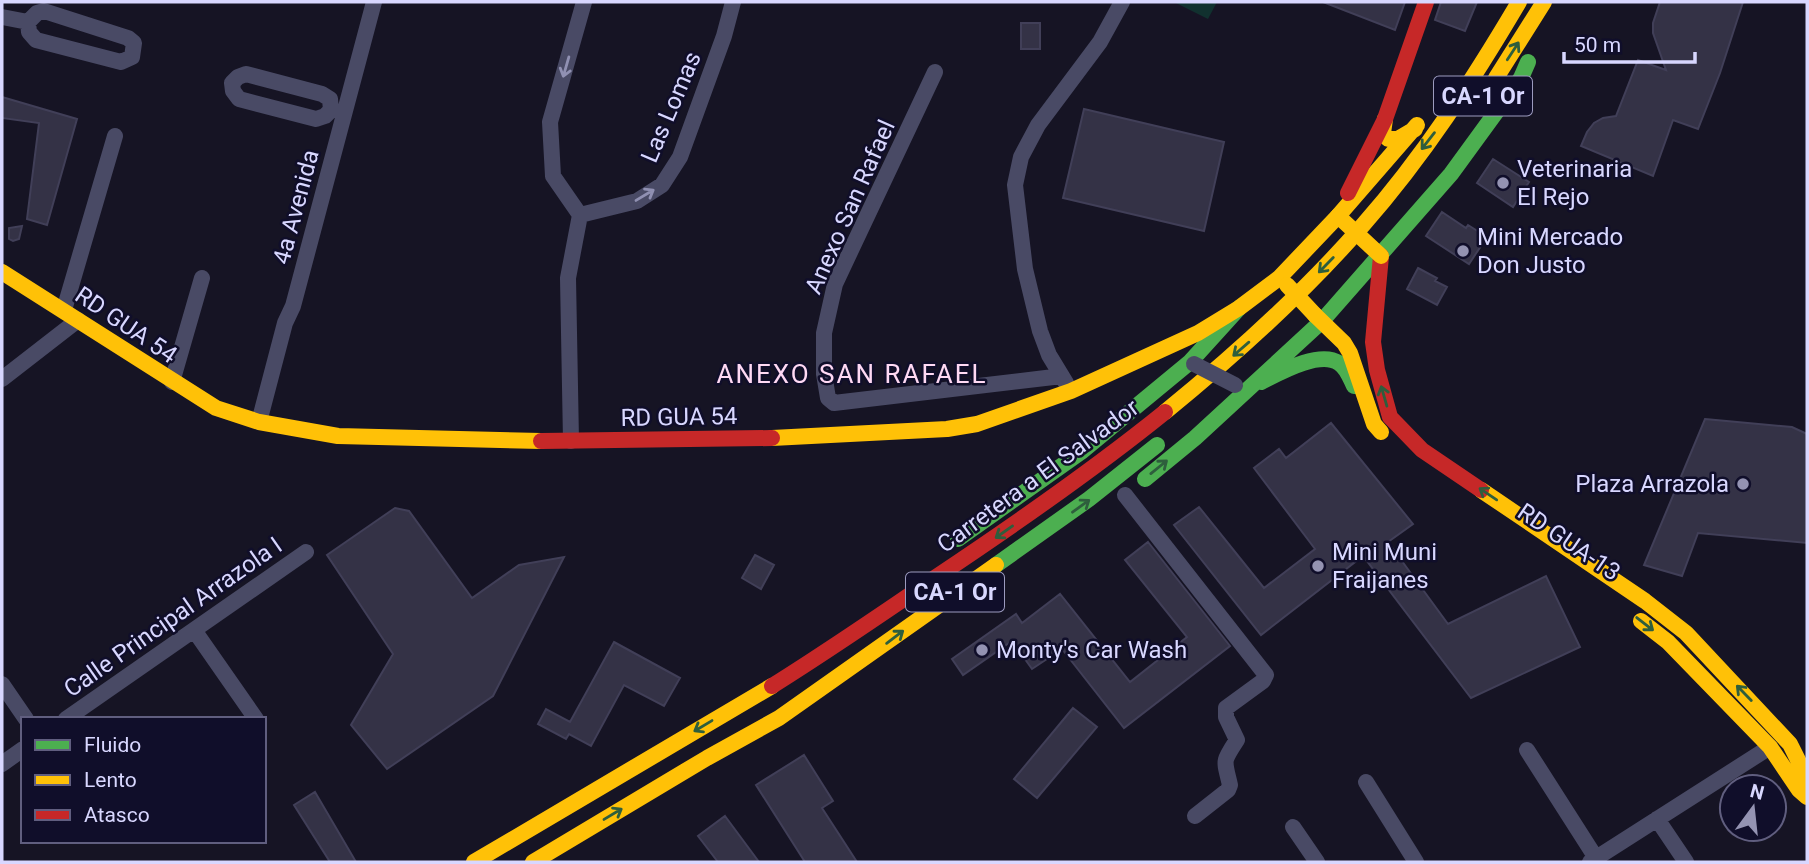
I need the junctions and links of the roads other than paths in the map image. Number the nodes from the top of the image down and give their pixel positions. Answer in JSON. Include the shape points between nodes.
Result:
{"nodes":[{"id":1,"x":374,"y":2,"type":"edge"},
{"id":2,"x":584,"y":2,"type":"edge"},
{"id":3,"x":733,"y":2,"type":"edge"},
{"id":4,"x":1122,"y":2,"type":"edge"},
{"id":5,"x":1426,"y":2,"type":"edge"},
{"id":6,"x":1519,"y":2,"type":"edge"},
{"id":7,"x":1552,"y":4,"type":"edge"},
{"id":8,"x":2,"y":17,"type":"edge"},
{"id":9,"x":28,"y":22,"type":"junction"},
{"id":10,"x":935,"y":72,"type":"dead end"},
{"id":11,"x":1485,"y":94,"type":"dead end"},
{"id":12,"x":1430,"y":107,"type":"dead end"},
{"id":13,"x":337,"y":112,"type":"junction"},
{"id":14,"x":1385,"y":119,"type":"junction"},
{"id":15,"x":1415,"y":129,"type":"junction"},
{"id":16,"x":115,"y":135,"type":"dead end"},
{"id":17,"x":1396,"y":213,"type":"dead end"},
{"id":18,"x":580,"y":215,"type":"junction"},
{"id":19,"x":1338,"y":216,"type":"junction"},
{"id":20,"x":1381,"y":256,"type":"junction"},
{"id":21,"x":2,"y":272,"type":"edge"},
{"id":22,"x":202,"y":278,"type":"dead end"},
{"id":23,"x":1283,"y":282,"type":"junction"},
{"id":24,"x":293,"y":306,"type":"junction"},
{"id":25,"x":1239,"y":308,"type":"junction"},
{"id":26,"x":64,"y":310,"type":"junction"},
{"id":27,"x":1319,"y":318,"type":"junction"},
{"id":28,"x":78,"y":320,"type":"junction"},
{"id":29,"x":1295,"y":323,"type":"dead end"},
{"id":30,"x":1278,"y":340,"type":"dead end"},
{"id":31,"x":1145,"y":357,"type":"junction"},
{"id":32,"x":1192,"y":363,"type":"junction"},
{"id":33,"x":1062,"y":376,"type":"junction"},
{"id":34,"x":2,"y":379,"type":"edge"},
{"id":35,"x":172,"y":382,"type":"junction"},
{"id":36,"x":1238,"y":388,"type":"junction"},
{"id":37,"x":1071,"y":391,"type":"junction"},
{"id":38,"x":259,"y":422,"type":"junction"},
{"id":39,"x":1374,"y":424,"type":"junction"},
{"id":40,"x":1173,"y":432,"type":"dead end"},
{"id":41,"x":350,"y":436,"type":"junction"},
{"id":42,"x":571,"y":441,"type":"junction"},
{"id":43,"x":1390,"y":441,"type":"dead end"},
{"id":44,"x":1120,"y":499,"type":"joint"},
{"id":45,"x":941,"y":551,"type":"dead end"},
{"id":46,"x":306,"y":552,"type":"dead end"},
{"id":47,"x":1586,"y":580,"type":"dead end"},
{"id":48,"x":889,"y":590,"type":"dead end"},
{"id":49,"x":194,"y":630,"type":"junction"},
{"id":50,"x":929,"y":632,"type":"dead end"},
{"id":51,"x":2,"y":684,"type":"edge"},
{"id":52,"x":761,"y":691,"type":"junction"},
{"id":53,"x":25,"y":717,"type":"edge"},
{"id":54,"x":68,"y":717,"type":"edge"},
{"id":55,"x":255,"y":717,"type":"edge"},
{"id":56,"x":779,"y":719,"type":"junction"},
{"id":57,"x":1770,"y":747,"type":"junction"},
{"id":58,"x":21,"y":750,"type":"edge"},
{"id":59,"x":1527,"y":750,"type":"dead end"},
{"id":60,"x":651,"y":757,"type":"junction"},
{"id":61,"x":706,"y":758,"type":"junction"},
{"id":62,"x":2,"y":764,"type":"edge"},
{"id":63,"x":1806,"y":775,"type":"edge"},
{"id":64,"x":1366,"y":782,"type":"dead end"},
{"id":65,"x":1807,"y":797,"type":"edge"},
{"id":66,"x":1195,"y":816,"type":"dead end"},
{"id":67,"x":1657,"y":819,"type":"junction"},
{"id":68,"x":1293,"y":827,"type":"dead end"},
{"id":69,"x":1601,"y":858,"type":"edge"},
{"id":70,"x":474,"y":862,"type":"edge"},
{"id":71,"x":487,"y":862,"type":"edge"},
{"id":72,"x":533,"y":862,"type":"edge"},
{"id":73,"x":1317,"y":862,"type":"edge"},
{"id":74,"x":1416,"y":862,"type":"edge"},
{"id":75,"x":1686,"y":862,"type":"edge"}],
"edges":[{"from":1,"to":13,"type":"street","name":"4a Avenida"},
{"from":2,"to":18,"type":"street","one_way":true,"via":[[550,122],[552,176]]},
{"from":18,"to":3,"type":"street","name":"Las Lomas","one_way":true,"via":[[637,201],[662,185],[680,157]]},
{"from":4,"to":33,"type":"street","via":[[1100,42],[1038,125],[1021,157],[1015,185],[1033,302],[1049,355]]},
{"from":5,"to":14,"type":"main road"},
{"from":6,"to":52,"type":"main road","name":"Carretera a El Salvador","number":"CA-1 Or","one_way":true,"via":[[1402,176],[1340,251],[1244,346],[1046,502],[876,620]]},
{"from":11,"to":7,"type":"main road","number":"CA-1 Or","one_way":true},
{"from":7,"to":20,"type":"main road","via":[[1521,78],[1451,174]]},
{"from":8,"to":9,"type":"street"},
{"from":9,"to":9,"type":"street","via":[[36,40],[121,62],[132,57],[134,43],[128,38],[44,11]]},
{"from":10,"to":33,"type":"street","name":"Anexo San Rafael","via":[[835,284],[824,333],[828,398],[834,403]]},
{"from":12,"to":15,"type":"main road","name":"RD GUA 54"},
{"from":13,"to":13,"type":"street","via":[[322,94],[246,74],[232,83],[239,99],[316,119]]},
{"from":13,"to":24,"type":"street","name":"4a Avenida"},
{"from":14,"to":15,"type":"main road","via":[[1383,134],[1388,139]]},
{"from":14,"to":19,"type":"main road"},
{"from":15,"to":19,"type":"main road","name":"RD GUA 54"},
{"from":16,"to":26,"type":"street"},
{"from":17,"to":29,"type":"main road"},
{"from":18,"to":42,"type":"street","via":[[568,278]]},
{"from":19,"to":20,"type":"main road","bridge":true},
{"from":19,"to":23,"type":"main road","name":"RD GUA 54"},
{"from":20,"to":27,"type":"main road"},
{"from":63,"to":20,"type":"main road","name":"RD GUA-13","one_way":true,"via":[[1790,744],[1686,633],[1422,450],[1390,417],[1374,342]]},
{"from":21,"to":26,"type":"main road","name":"RD GUA 54"},
{"from":22,"to":35,"type":"street"},
{"from":23,"to":25,"type":"main road","name":"RD GUA 54"},
{"from":23,"to":27,"type":"main road","bridge":true},
{"from":24,"to":38,"type":"street","name":"4a Avenida"},
{"from":24,"to":41,"type":"street","via":[[274,412],[284,421]]},
{"from":25,"to":31,"type":"main road","name":"RD GUA 54"},
{"from":25,"to":32,"type":"main road"},
{"from":26,"to":28,"type":"main road","name":"RD GUA 54"},
{"from":27,"to":36,"type":"main road"},
{"from":27,"to":39,"type":"main road","via":[[1350,353]]},
{"from":28,"to":34,"type":"street"},
{"from":28,"to":35,"type":"main road","name":"RD GUA 54"},
{"from":30,"to":36,"type":"main road"},
{"from":31,"to":32,"type":"street"},
{"from":31,"to":37,"type":"main road","name":"RD GUA 54"},
{"from":32,"to":36,"type":"street","bridge":true},
{"from":32,"to":45,"type":"main road","via":[[1081,452]]},
{"from":33,"to":37,"type":"street"},
{"from":35,"to":38,"type":"main road","name":"RD GUA 54","via":[[216,408]]},
{"from":36,"to":39,"type":"main road","via":[[1302,364],[1334,360],[1347,372]]},
{"from":44,"to":36,"type":"main road","one_way":true,"via":[[1195,438]]},
{"from":37,"to":42,"type":"main road","name":"RD GUA 54","via":[[976,424],[947,429],[804,438]]},
{"from":38,"to":41,"type":"main road","name":"RD GUA 54"},
{"from":39,"to":43,"type":"main road"},
{"from":56,"to":40,"type":"main road","name":"Carretera a El Salvador","number":"CA-1 Or","one_way":true,"via":[[1089,499]]},
{"from":41,"to":42,"type":"main road","name":"RD GUA 54"},
{"from":44,"to":66,"type":"street","via":[[1265,674],[1263,681],[1226,708],[1237,740],[1224,761],[1230,785]]},
{"from":46,"to":49,"type":"street","name":"Calle Principal Arrazola I"},
{"from":47,"to":57,"type":"main road","name":"RD GUA-13","one_way":true,"via":[[1668,642]]},
{"from":48,"to":52,"type":"main road"},
{"from":49,"to":54,"type":"street","name":"Calle Principal Arrazola I"},
{"from":49,"to":55,"type":"street"},
{"from":50,"to":56,"type":"main road"},
{"from":51,"to":53,"type":"street"},
{"from":52,"to":60,"type":"main road","name":"Carretera a El Salvador","number":"CA-1 Or","one_way":true},
{"from":56,"to":61,"type":"main road","name":"Carretera a El Salvador","number":"CA-1 Or"},
{"from":57,"to":65,"type":"main road","name":"RD GUA-13"},
{"from":57,"to":67,"type":"street"},
{"from":58,"to":62,"type":"street"},
{"from":59,"to":69,"type":"street"},
{"from":60,"to":61,"type":"main road"},
{"from":60,"to":70,"type":"main road","name":"Carretera a El Salvador","number":"CA-1 Or"},
{"from":60,"to":71,"type":"main road","via":[[643,772]]},
{"from":72,"to":61,"type":"main road","name":"Carretera a El Salvador","number":"CA-1 Or","one_way":true},
{"from":64,"to":74,"type":"street"},
{"from":67,"to":69,"type":"street"},
{"from":67,"to":75,"type":"street"},
{"from":68,"to":73,"type":"street"}]}
